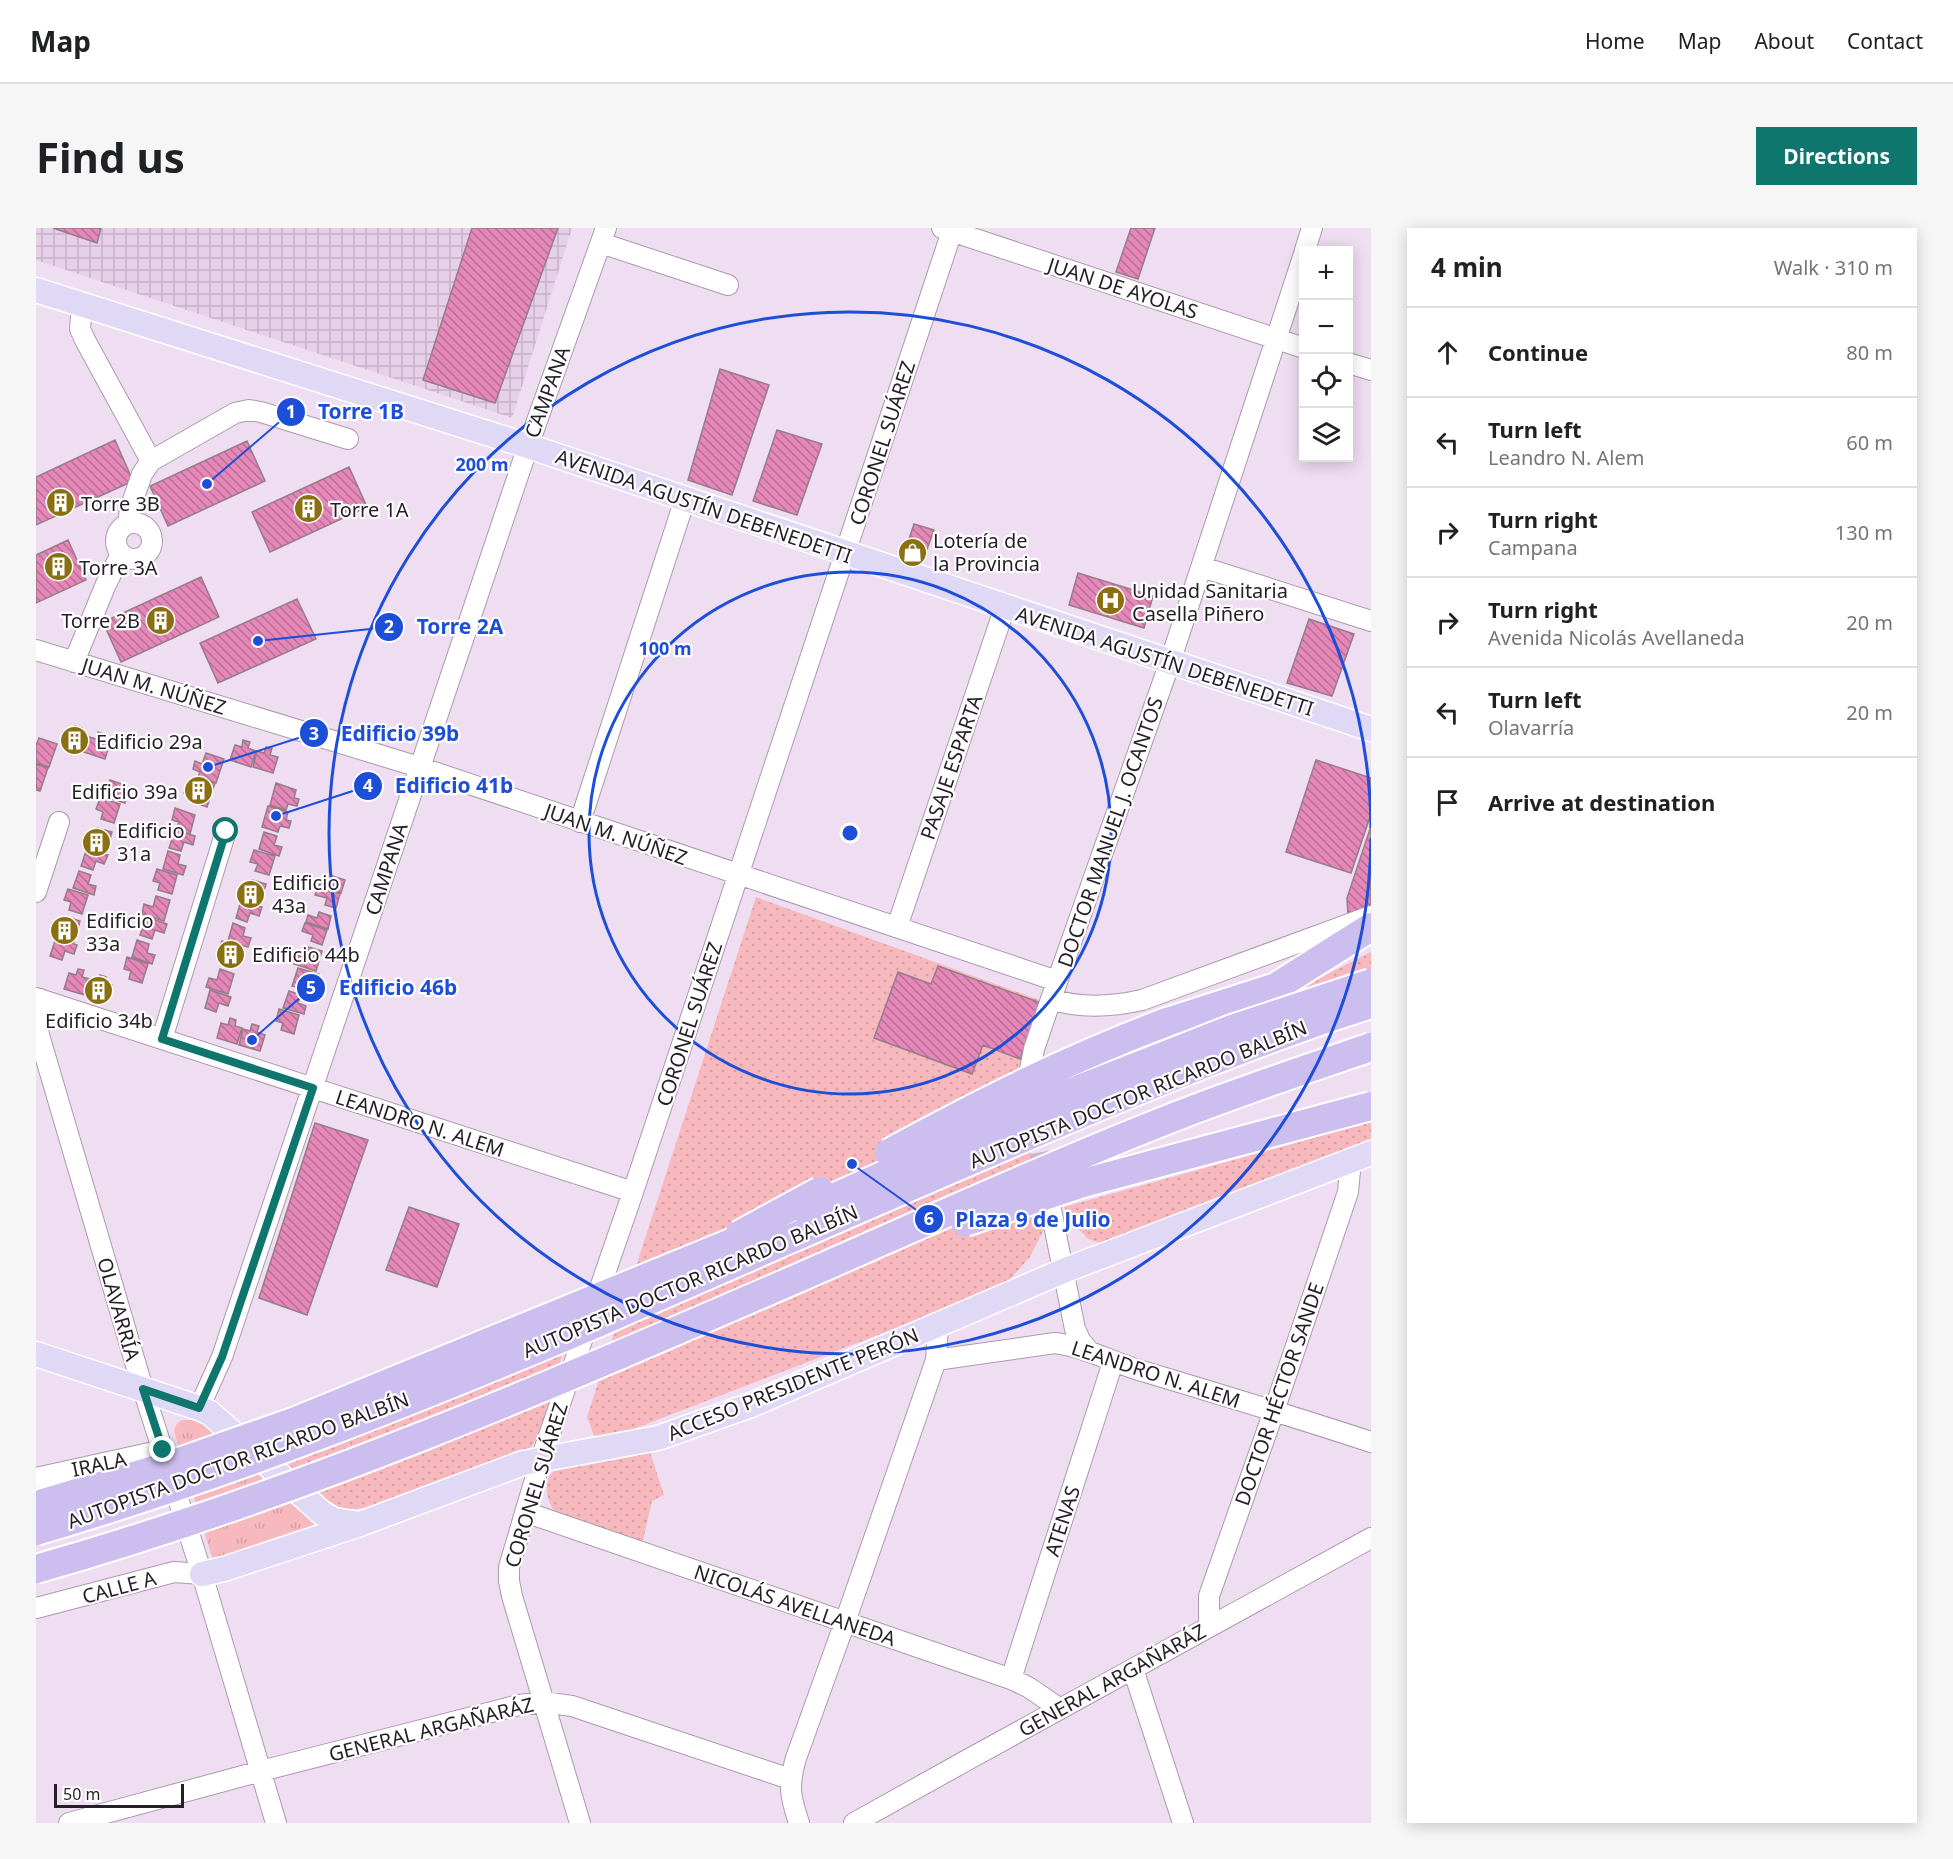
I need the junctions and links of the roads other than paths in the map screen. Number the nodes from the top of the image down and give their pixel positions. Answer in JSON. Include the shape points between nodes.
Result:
{"nodes":[{"id":1,"x":1312,"y":228,"type":"edge"},
{"id":2,"x":949,"y":229,"type":"edge"},
{"id":3,"x":604,"y":235,"type":"edge"},
{"id":4,"x":1306,"y":246,"type":"edge"},
{"id":5,"x":1299,"y":267,"type":"edge"},
{"id":6,"x":728,"y":285,"type":"dead end"},
{"id":7,"x":36,"y":290,"type":"edge"},
{"id":8,"x":82,"y":305,"type":"junction"},
{"id":9,"x":1275,"y":338,"type":"junction"},
{"id":10,"x":1299,"y":346,"type":"edge"},
{"id":11,"x":1353,"y":365,"type":"edge"},
{"id":12,"x":1371,"y":370,"type":"edge"},
{"id":13,"x":348,"y":439,"type":"dead end"},
{"id":14,"x":528,"y":446,"type":"junction"},
{"id":15,"x":151,"y":461,"type":"junction"},
{"id":16,"x":685,"y":499,"type":"junction"},
{"id":17,"x":128,"y":524,"type":"junction"},
{"id":18,"x":121,"y":554,"type":"junction"},
{"id":19,"x":846,"y":554,"type":"junction"},
{"id":20,"x":1202,"y":567,"type":"junction"},
{"id":21,"x":1005,"y":608,"type":"junction"},
{"id":22,"x":1371,"y":621,"type":"edge"},
{"id":23,"x":36,"y":651,"type":"edge"},
{"id":24,"x":74,"y":662,"type":"junction"},
{"id":25,"x":1170,"y":662,"type":"junction"},
{"id":26,"x":1371,"y":729,"type":"edge"},
{"id":27,"x":419,"y":767,"type":"junction"},
{"id":28,"x":59,"y":822,"type":"dead end"},
{"id":29,"x":580,"y":822,"type":"junction"},
{"id":30,"x":226,"y":831,"type":"dead end"},
{"id":31,"x":738,"y":875,"type":"junction"},
{"id":32,"x":36,"y":892,"type":"edge"},
{"id":33,"x":1371,"y":916,"type":"edge"},
{"id":34,"x":897,"y":927,"type":"junction"},
{"id":35,"x":1371,"y":927,"type":"edge"},
{"id":36,"x":1371,"y":982,"type":"edge"},
{"id":37,"x":1054,"y":990,"type":"junction"},
{"id":38,"x":38,"y":999,"type":"edge"},
{"id":39,"x":1371,"y":1004,"type":"edge"},
{"id":40,"x":162,"y":1039,"type":"junction"},
{"id":41,"x":1371,"y":1047,"type":"edge"},
{"id":42,"x":1030,"y":1070,"type":"dead end"},
{"id":43,"x":313,"y":1088,"type":"junction"},
{"id":44,"x":1371,"y":1106,"type":"edge"},
{"id":45,"x":1361,"y":1156,"type":"edge"},
{"id":46,"x":633,"y":1192,"type":"junction"},
{"id":47,"x":1050,"y":1205,"type":"tunnel mouth"},
{"id":48,"x":703,"y":1254,"type":"junction"},
{"id":49,"x":1063,"y":1271,"type":"junction"},
{"id":50,"x":801,"y":1277,"type":"junction"},
{"id":51,"x":938,"y":1326,"type":"junction"},
{"id":52,"x":1088,"y":1350,"type":"junction"},
{"id":53,"x":36,"y":1354,"type":"edge"},
{"id":54,"x":936,"y":1360,"type":"junction"},
{"id":55,"x":1113,"y":1362,"type":"junction"},
{"id":56,"x":143,"y":1389,"type":"junction"},
{"id":57,"x":199,"y":1408,"type":"junction"},
{"id":58,"x":1274,"y":1411,"type":"junction"},
{"id":59,"x":1371,"y":1442,"type":"edge"},
{"id":60,"x":163,"y":1450,"type":"junction"},
{"id":61,"x":541,"y":1459,"type":"junction"},
{"id":62,"x":36,"y":1478,"type":"edge"},
{"id":63,"x":36,"y":1505,"type":"edge"},
{"id":64,"x":525,"y":1512,"type":"junction"},
{"id":65,"x":360,"y":1524,"type":"junction"},
{"id":66,"x":36,"y":1531,"type":"edge"},
{"id":67,"x":1371,"y":1538,"type":"edge"},
{"id":68,"x":36,"y":1569,"type":"edge"},
{"id":69,"x":202,"y":1574,"type":"junction"},
{"id":70,"x":36,"y":1608,"type":"edge"},
{"id":71,"x":845,"y":1622,"type":"junction"},
{"id":72,"x":1209,"y":1627,"type":"junction"},
{"id":73,"x":1133,"y":1669,"type":"junction"},
{"id":74,"x":1011,"y":1679,"type":"junction"},
{"id":75,"x":543,"y":1702,"type":"junction"},
{"id":76,"x":1059,"y":1708,"type":"junction"},
{"id":77,"x":261,"y":1771,"type":"junction"},
{"id":78,"x":790,"y":1779,"type":"junction"},
{"id":79,"x":73,"y":1822,"type":"edge"},
{"id":80,"x":276,"y":1823,"type":"edge"},
{"id":81,"x":580,"y":1823,"type":"edge"},
{"id":82,"x":799,"y":1823,"type":"edge"},
{"id":83,"x":854,"y":1823,"type":"edge"},
{"id":84,"x":1183,"y":1823,"type":"edge"}],
"edges":[{"from":1,"to":4,"type":"street","name":"DOCTOR MANUEL J. OCANTOS"},
{"from":2,"to":9,"type":"street","name":"JUAN DE AYOLAS"},
{"from":2,"to":19,"type":"street","name":"CORONEL SUÁREZ"},
{"from":3,"to":6,"type":"street"},
{"from":3,"to":14,"type":"street","name":"CAMPANA"},
{"from":5,"to":9,"type":"street","name":"DOCTOR MANUEL J. OCANTOS"},
{"from":7,"to":8,"type":"main road","name":"AVENIDA AGUSTÍN DEBENEDETTI"},
{"from":8,"to":14,"type":"main road","name":"AVENIDA AGUSTÍN DEBENEDETTI"},
{"from":8,"to":15,"type":"street","via":[[80,329]]},
{"from":9,"to":10,"type":"street","name":"JUAN DE AYOLAS"},
{"from":9,"to":20,"type":"street","name":"DOCTOR MANUEL J. OCANTOS"},
{"from":11,"to":12,"type":"street"},
{"from":13,"to":15,"type":"street","via":[[249,410],[236,413]]},
{"from":14,"to":16,"type":"main road","name":"AVENIDA AGUSTÍN DEBENEDETTI"},
{"from":14,"to":27,"type":"street","name":"CAMPANA"},
{"from":15,"to":17,"type":"street","via":[[142,474]]},
{"from":16,"to":19,"type":"main road","name":"AVENIDA AGUSTÍN DEBENEDETTI"},
{"from":16,"to":29,"type":"street"},
{"from":17,"to":18,"type":"street","via":[[117,534],[116,545]]},
{"from":17,"to":18,"type":"street","via":[[137,523],[148,529],[151,546],[138,559]]},
{"from":18,"to":24,"type":"street"},
{"from":19,"to":21,"type":"main road","name":"AVENIDA AGUSTÍN DEBENEDETTI"},
{"from":19,"to":31,"type":"street","name":"CORONEL SUÁREZ"},
{"from":20,"to":22,"type":"street"},
{"from":20,"to":25,"type":"street","name":"DOCTOR MANUEL J. OCANTOS"},
{"from":21,"to":25,"type":"main road","name":"AVENIDA AGUSTÍN DEBENEDETTI"},
{"from":21,"to":34,"type":"street","name":"PASAJE ESPARTA"},
{"from":23,"to":24,"type":"street","name":"JUAN M. NÚÑEZ"},
{"from":24,"to":27,"type":"street","name":"JUAN M. NÚÑEZ"},
{"from":25,"to":26,"type":"main road","name":"AVENIDA AGUSTÍN DEBENEDETTI"},
{"from":25,"to":37,"type":"street","name":"DOCTOR MANUEL J. OCANTOS"},
{"from":27,"to":29,"type":"street","name":"JUAN M. NÚÑEZ"},
{"from":27,"to":43,"type":"street","name":"CAMPANA"},
{"from":28,"to":32,"type":"street"},
{"from":29,"to":31,"type":"street","name":"JUAN M. NÚÑEZ"},
{"from":30,"to":40,"type":"street"},
{"from":31,"to":34,"type":"street","name":"JUAN M. NÚÑEZ"},
{"from":31,"to":46,"type":"street","name":"CORONEL SUÁREZ"},
{"from":33,"to":37,"type":"street","name":"JUAN M. NÚÑEZ","via":[[1142,1000],[1110,1006],[1065,1004]]},
{"from":34,"to":37,"type":"street","name":"JUAN M. NÚÑEZ"},
{"from":35,"to":48,"type":"highway","bridge":true,"via":[[1276,987],[1167,1022],[1058,1066],[951,1119]]},
{"from":36,"to":48,"type":"highway","bridge":true,"via":[[1232,1029],[1059,1097]]},
{"from":37,"to":42,"type":"street","name":"DOCTOR MANUEL J. OCANTOS"},
{"from":38,"to":40,"type":"street","name":"LEANDRO N. ALEM"},
{"from":38,"to":56,"type":"street","name":"OLAVARRÍA","via":[[39,1035]]},
{"from":39,"to":66,"type":"highway","name":"AUTOPISTA DOCTOR RICARDO BALBÍN","bridge":true,"via":[[1231,1053],[1035,1132],[603,1321],[335,1430]]},
{"from":40,"to":43,"type":"street","name":"LEANDRO N. ALEM"},
{"from":41,"to":50,"type":"highway","name":"AUTOPISTA DOCTOR RICARDO BALBÍN","bridge":true,"via":[[1157,1123]]},
{"from":43,"to":46,"type":"street","name":"LEANDRO N. ALEM"},
{"from":43,"to":57,"type":"street","name":"CAMPANA","via":[[222,1357]]},
{"from":44,"to":50,"type":"highway","bridge":true,"via":[[1083,1183]]},
{"from":45,"to":49,"type":"main road","name":"ACCESO PRESIDENTE PERÓN"},
{"from":45,"to":58,"type":"street","name":"DOCTOR HÉCTOR SANDE"},
{"from":46,"to":61,"type":"street","name":"CORONEL SUÁREZ"},
{"from":47,"to":49,"type":"street"},
{"from":48,"to":63,"type":"highway","bridge":true,"via":[[296,1421],[171,1465]]},
{"from":49,"to":51,"type":"main road","name":"ACCESO PRESIDENTE PERÓN"},
{"from":49,"to":52,"type":"street","via":[[1075,1329]]},
{"from":50,"to":68,"type":"highway","name":"AUTOPISTA DOCTOR RICARDO BALBÍN","bridge":true,"via":[[478,1414],[339,1468],[204,1518]]},
{"from":51,"to":54,"type":"street"},
{"from":51,"to":61,"type":"main road","name":"ACCESO PRESIDENTE PERÓN","via":[[686,1429],[621,1446]]},
{"from":52,"to":54,"type":"street","name":"LEANDRO N. ALEM","via":[[1054,1343]]},
{"from":52,"to":55,"type":"street","name":"LEANDRO N. ALEM"},
{"from":53,"to":56,"type":"main road"},
{"from":54,"to":71,"type":"street"},
{"from":55,"to":58,"type":"street","name":"LEANDRO N. ALEM"},
{"from":55,"to":74,"type":"street","name":"ATENAS"},
{"from":56,"to":57,"type":"main road"},
{"from":56,"to":60,"type":"street","name":"OLAVARRÍA"},
{"from":57,"to":65,"type":"main road","via":[[220,1421],[322,1513],[334,1520]]},
{"from":58,"to":59,"type":"street","name":"LEANDRO N. ALEM"},
{"from":58,"to":72,"type":"street","name":"DOCTOR HÉCTOR SANDE","via":[[1209,1596]]},
{"from":60,"to":62,"type":"street","name":"IRALA"},
{"from":60,"to":69,"type":"street","name":"OLAVARRÍA"},
{"from":61,"to":64,"type":"street","name":"CORONEL SUÁREZ"},
{"from":61,"to":65,"type":"main road","name":"ACCESO PRESIDENTE PERÓN"},
{"from":64,"to":71,"type":"street","name":"NICOLÁS AVELLANEDA"},
{"from":64,"to":75,"type":"street","name":"CORONEL SUÁREZ","via":[[509,1567],[509,1581]]},
{"from":65,"to":69,"type":"main road","name":"ACCESO PRESIDENTE PERÓN"},
{"from":67,"to":72,"type":"street","name":"GENERAL ARGAÑARÁZ"},
{"from":69,"to":70,"type":"street","name":"CALLE A","via":[[174,1572]]},
{"from":69,"to":77,"type":"street","name":"OLAVARRÍA"},
{"from":71,"to":74,"type":"street","name":"NICOLÁS AVELLANEDA"},
{"from":71,"to":78,"type":"street"},
{"from":72,"to":73,"type":"street","name":"GENERAL ARGAÑARÁZ"},
{"from":73,"to":76,"type":"street","name":"GENERAL ARGAÑARÁZ"},
{"from":73,"to":84,"type":"street"},
{"from":74,"to":76,"type":"street","name":"NICOLÁS AVELLANEDA"},
{"from":75,"to":77,"type":"street","name":"GENERAL ARGAÑARÁZ"},
{"from":75,"to":78,"type":"street","name":"GENERAL ARGAÑARÁZ","via":[[572,1706]]},
{"from":75,"to":81,"type":"street","name":"CORONEL SUÁREZ"},
{"from":76,"to":83,"type":"street","name":"GENERAL ARGAÑARÁZ"},
{"from":77,"to":79,"type":"street","name":"GENERAL ARGAÑARÁZ"},
{"from":77,"to":80,"type":"street","name":"OLAVARRÍA"},
{"from":78,"to":82,"type":"street"}]}
